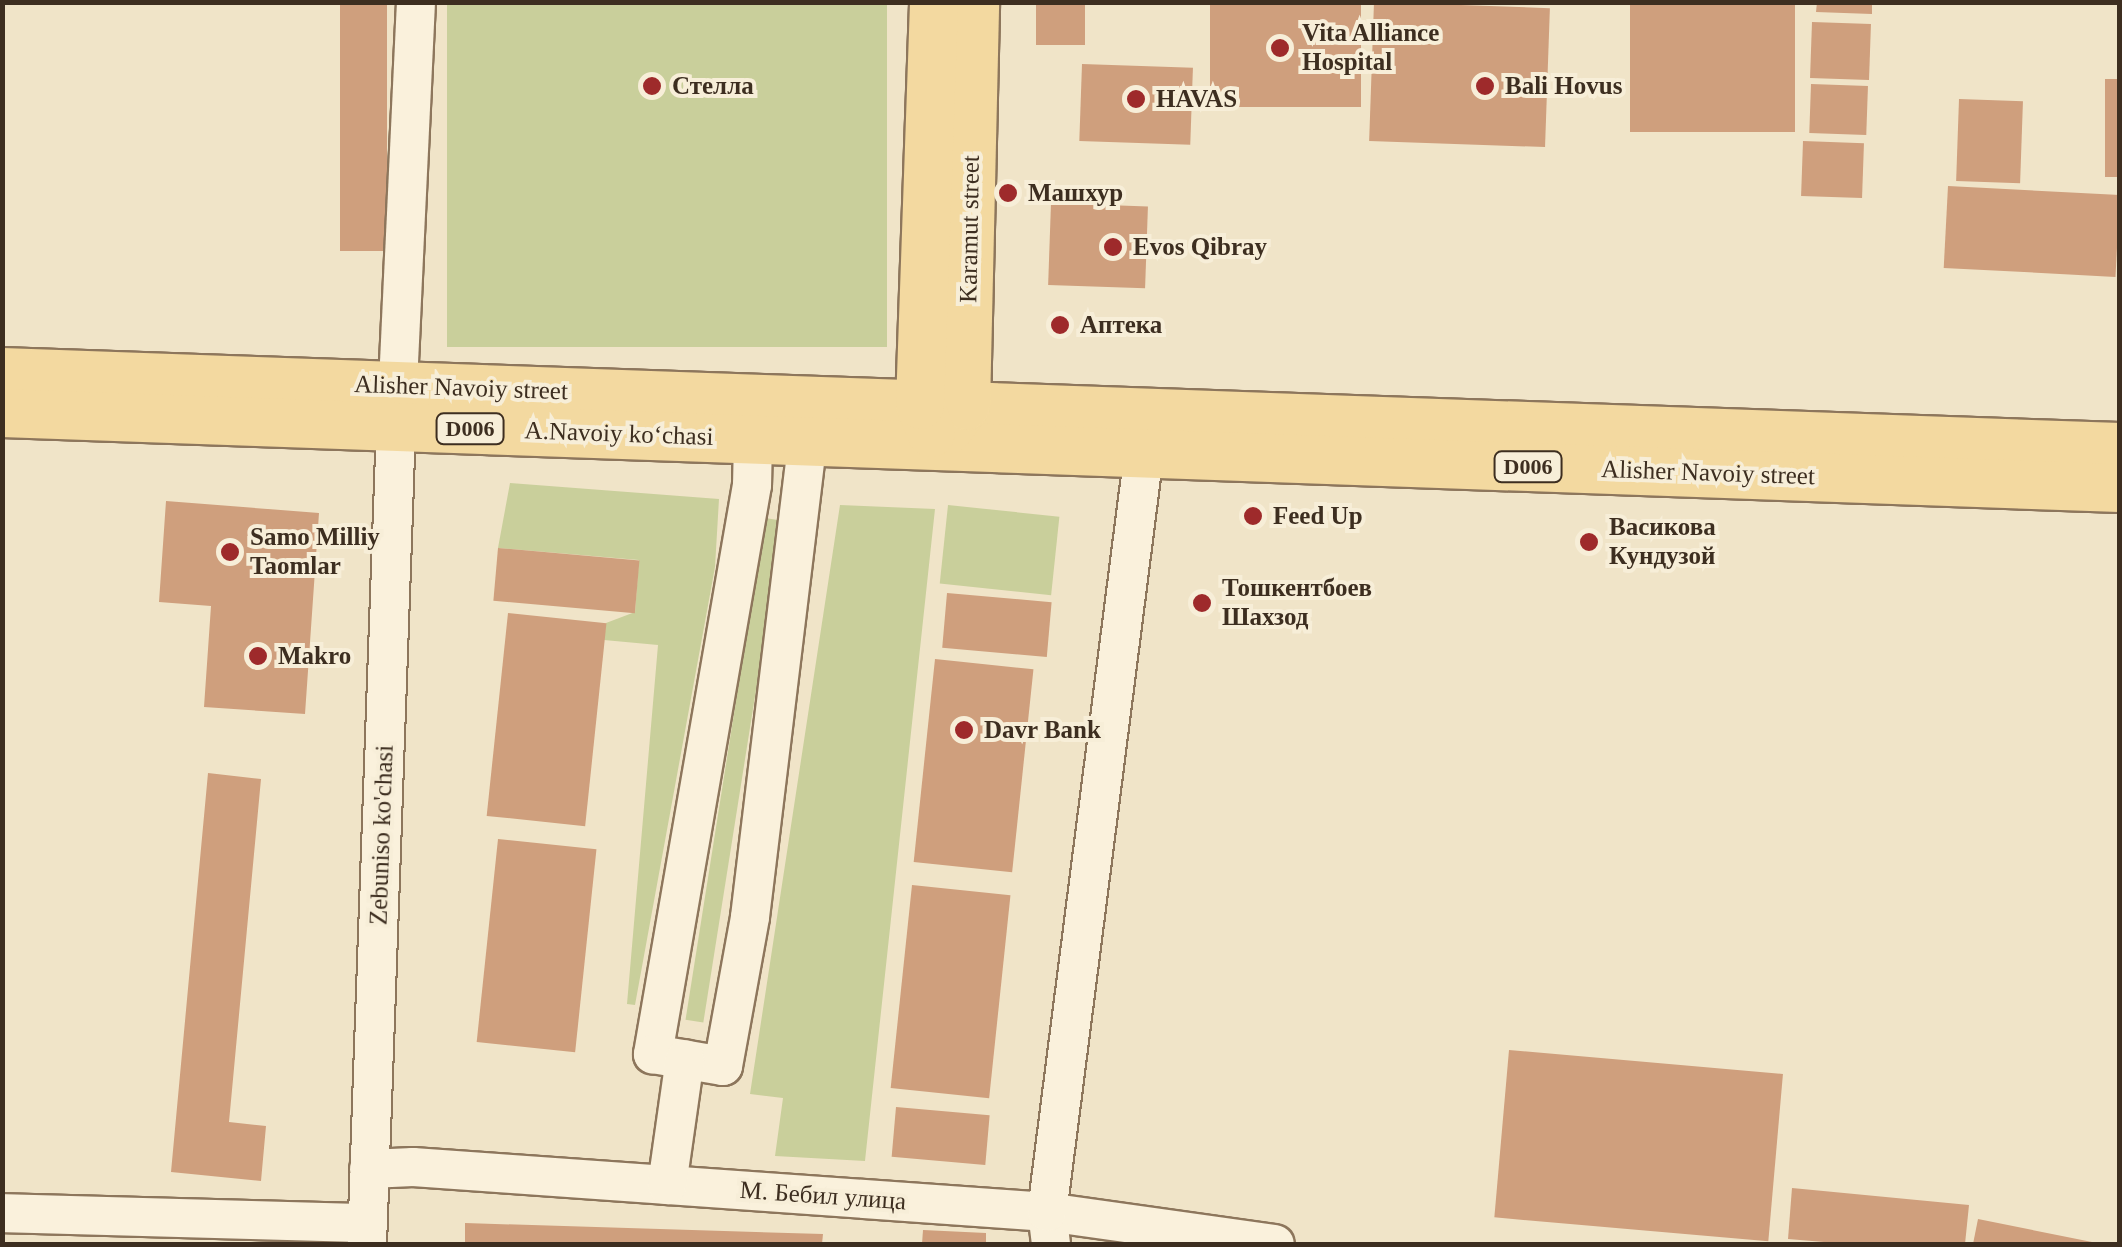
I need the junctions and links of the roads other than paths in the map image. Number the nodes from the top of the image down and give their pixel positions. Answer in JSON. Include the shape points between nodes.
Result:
{"nodes":[{"id":1,"x":416,"y":2,"type":"edge"},
{"id":2,"x":934,"y":2,"type":"edge"},
{"id":3,"x":975,"y":2,"type":"edge"},
{"id":4,"x":2,"y":372,"type":"edge"},
{"id":5,"x":397,"y":406,"type":"junction"},
{"id":6,"x":2,"y":412,"type":"edge"},
{"id":7,"x":941,"y":419,"type":"junction"},
{"id":8,"x":753,"y":439,"type":"junction"},
{"id":9,"x":808,"y":441,"type":"junction"},
{"id":10,"x":2120,"y":447,"type":"edge"},
{"id":11,"x":1144,"y":453,"type":"junction"},
{"id":12,"x":2120,"y":488,"type":"edge"},
{"id":13,"x":684,"y":1059,"type":"junction"},
{"id":14,"x":369,"y":1168,"type":"junction"},
{"id":15,"x":666,"y":1185,"type":"junction"},
{"id":16,"x":2,"y":1213,"type":"edge"},
{"id":17,"x":1049,"y":1228,"type":"edge"},
{"id":18,"x":368,"y":1234,"type":"edge"},
{"id":19,"x":1275,"y":1244,"type":"edge"}],
"edges":[{"from":1,"to":5,"type":"street","name":"Zebuniso ko'chasi"},
{"from":2,"to":7,"type":"main road","name":"Karamut street"},
{"from":3,"to":7,"type":"main road","name":"Karamut street"},
{"from":4,"to":5,"type":"main road","name":"Alisher Navoiy street","number":"D006"},
{"from":5,"to":6,"type":"main road","name":"A.Navoiy ko‘chasi","number":"D006"},
{"from":5,"to":7,"type":"main road","name":"Alisher Navoiy street","number":"D006"},
{"from":5,"to":8,"type":"main road","name":"A.Navoiy ko‘chasi","number":"D006"},
{"from":5,"to":14,"type":"street","name":"Zebuniso ko'chasi"},
{"from":7,"to":9,"type":"main road","name":"A.Navoiy ko‘chasi","number":"D006"},
{"from":7,"to":10,"type":"main road","name":"Alisher Navoiy street","number":"D006"},
{"from":7,"to":11,"type":"main road","name":"Alisher Navoiy street","number":"D006"},
{"from":8,"to":9,"type":"main road","name":"A.Navoiy ko‘chasi","number":"D006"},
{"from":8,"to":13,"type":"street","via":[[752,485],[653,1054]]},
{"from":9,"to":13,"type":"street","via":[[750,917],[723,1066]]},
{"from":11,"to":12,"type":"main road","name":"Alisher Navoiy street","number":"D006"},
{"from":11,"to":17,"type":"street"},
{"from":13,"to":15,"type":"street"},
{"from":14,"to":15,"type":"street","name":"М. Бебил улица"},
{"from":14,"to":18,"type":"street","name":"Zebuniso ko'chasi"},
{"from":15,"to":17,"type":"street","name":"М. Бебил улица"},
{"from":16,"to":18,"type":"street"},
{"from":17,"to":19,"type":"street","name":"М. Бебил улица"}]}
